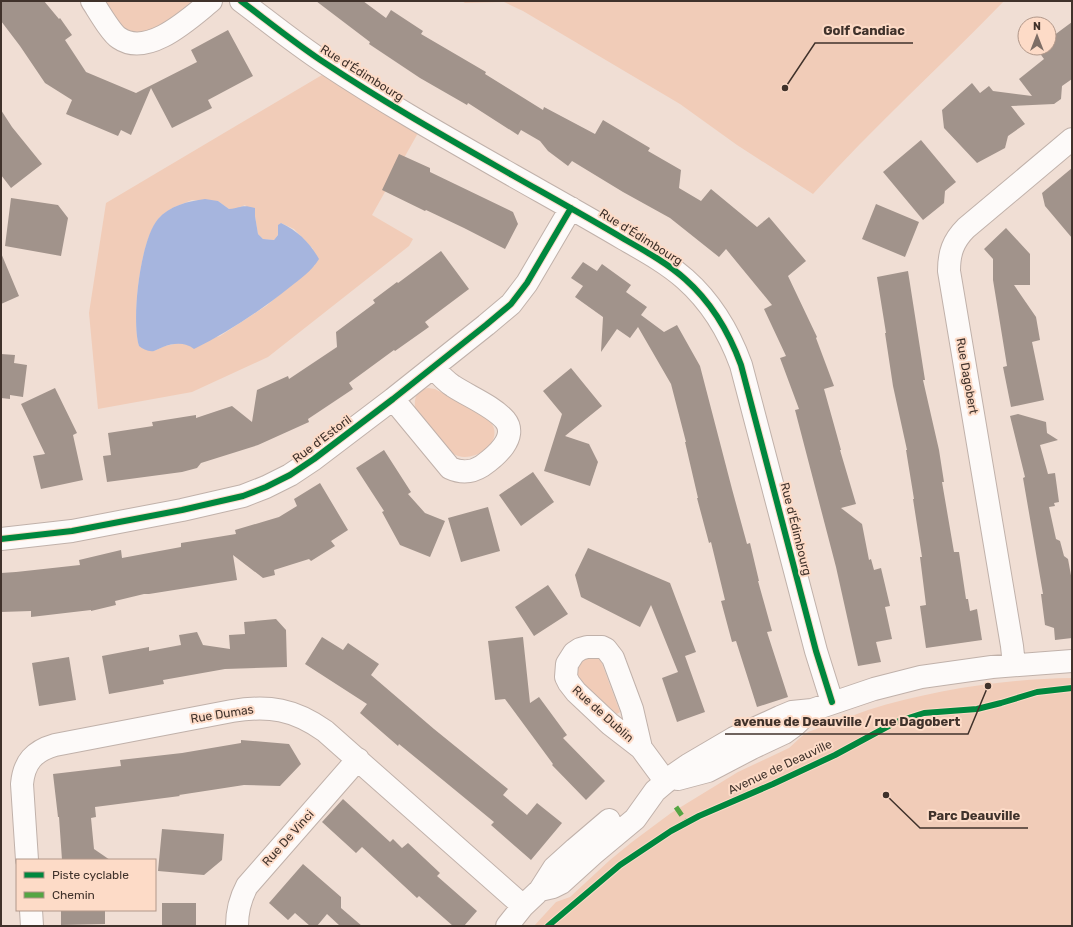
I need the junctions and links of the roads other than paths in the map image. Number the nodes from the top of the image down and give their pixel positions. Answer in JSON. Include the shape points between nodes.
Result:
{"nodes":[{"id":1,"x":92,"y":1,"type":"edge"},
{"id":2,"x":211,"y":1,"type":"edge"},
{"id":3,"x":241,"y":1,"type":"edge"},
{"id":4,"x":1072,"y":139,"type":"edge"},
{"id":5,"x":571,"y":208,"type":"junction"},
{"id":6,"x":432,"y":368,"type":"junction"},
{"id":7,"x":393,"y":399,"type":"junction"},
{"id":8,"x":1,"y":538,"type":"edge"},
{"id":9,"x":1072,"y":661,"type":"edge"},
{"id":10,"x":1014,"y":665,"type":"junction"},
{"id":11,"x":822,"y":706,"type":"junction"},
{"id":12,"x":640,"y":748,"type":"dead end"},
{"id":13,"x":358,"y":759,"type":"junction"},
{"id":14,"x":660,"y":787,"type":"junction"},
{"id":15,"x":27,"y":859,"type":"edge"},
{"id":16,"x":523,"y":906,"type":"junction"},
{"id":17,"x":31,"y":911,"type":"edge"},
{"id":18,"x":32,"y":926,"type":"edge"},
{"id":19,"x":237,"y":926,"type":"edge"},
{"id":20,"x":506,"y":926,"type":"edge"}],
"edges":[{"from":1,"to":2,"type":"street","via":[[118,37],[129,43],[142,44],[167,35]]},
{"from":3,"to":5,"type":"street","name":"Rue d'Édimbourg","via":[[354,82]]},
{"from":4,"to":10,"type":"street","name":"Rue Dagobert","via":[[966,228],[954,242],[949,260]]},
{"from":5,"to":6,"type":"street","name":"Rue d'Estoril","via":[[527,283],[511,304]]},
{"from":5,"to":11,"type":"street","name":"Rue d'Édimbourg","via":[[670,266],[695,288],[729,335],[746,381],[816,651]]},
{"from":6,"to":7,"type":"street","name":"Rue d'Estoril"},
{"from":6,"to":7,"type":"street","via":[[452,386],[505,420],[509,435],[506,444],[481,467],[468,472],[450,468]]},
{"from":7,"to":8,"type":"street","name":"Rue d'Estoril","via":[[303,468],[255,492],[108,525]]},
{"from":9,"to":10,"type":"street"},
{"from":10,"to":11,"type":"street","via":[[910,679]]},
{"from":11,"to":14,"type":"street","via":[[792,712],[734,738],[688,765]]},
{"from":12,"to":14,"type":"street","name":"Rue de Dublin"},
{"from":13,"to":15,"type":"street","name":"Rue Dumas","via":[[313,722],[293,713],[269,708],[232,711],[49,747],[29,760],[23,775]]},
{"from":13,"to":16,"type":"street","name":"Rue Dumas"},
{"from":13,"to":19,"type":"street","name":"Rue De Vinci","via":[[247,886],[238,909]]},
{"from":14,"to":16,"type":"street","via":[[633,802],[579,845],[554,868],[540,890]]},
{"from":16,"to":20,"type":"street"},
{"from":17,"to":18,"type":"street"}]}
